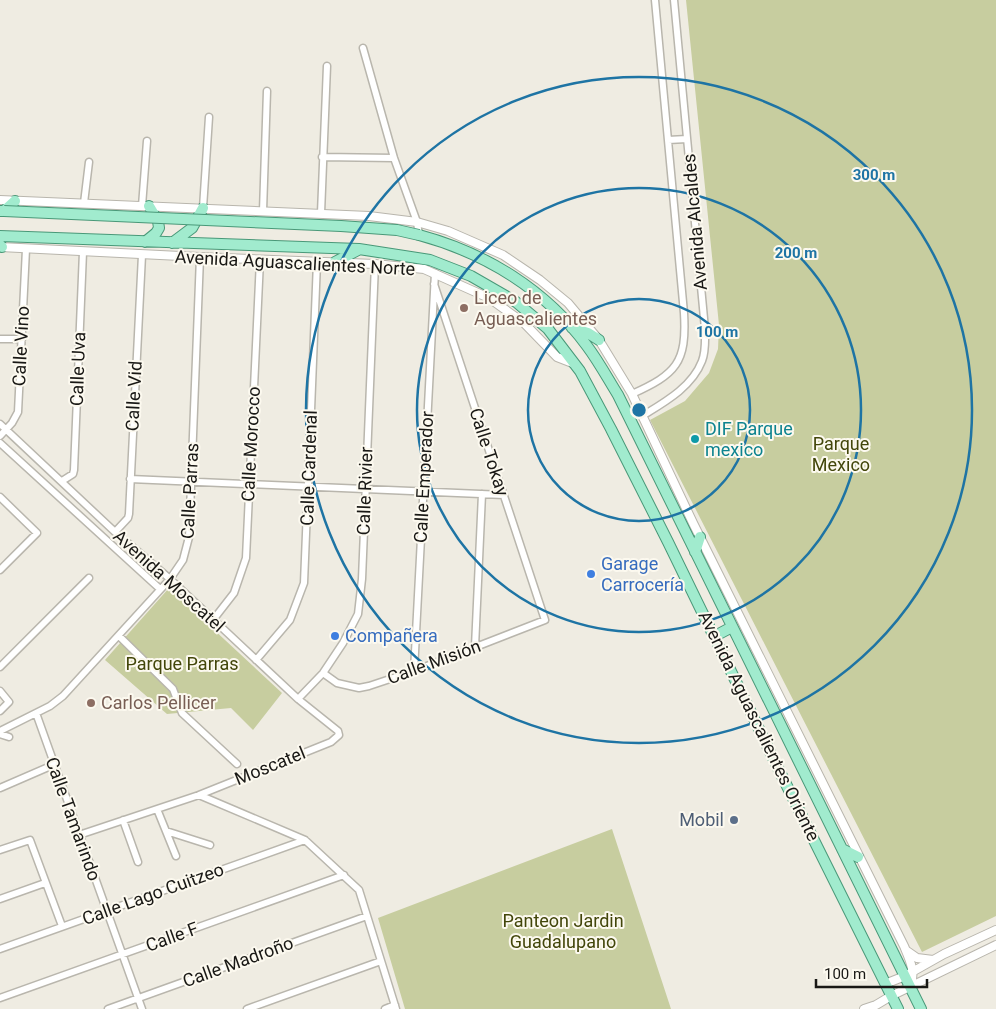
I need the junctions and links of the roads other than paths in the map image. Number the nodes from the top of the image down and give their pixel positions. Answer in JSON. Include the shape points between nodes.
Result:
{"nodes":[{"id":1,"x":655,"y":0,"type":"edge"},
{"id":2,"x":674,"y":0,"type":"edge"},
{"id":3,"x":363,"y":48,"type":"dead end"},
{"id":4,"x":326,"y":66,"type":"dead end"},
{"id":5,"x":267,"y":91,"type":"dead end"},
{"id":6,"x":209,"y":117,"type":"dead end"},
{"id":7,"x":687,"y":138,"type":"junction"},
{"id":8,"x":668,"y":140,"type":"junction"},
{"id":9,"x":147,"y":141,"type":"dead end"},
{"id":10,"x":322,"y":157,"type":"junction"},
{"id":11,"x":394,"y":158,"type":"junction"},
{"id":12,"x":89,"y":162,"type":"dead end"},
{"id":13,"x":0,"y":200,"type":"edge"},
{"id":14,"x":15,"y":201,"type":"junction"},
{"id":15,"x":84,"y":203,"type":"junction"},
{"id":16,"x":146,"y":206,"type":"junction"},
{"id":17,"x":203,"y":208,"type":"junction"},
{"id":18,"x":2,"y":211,"type":"edge"},
{"id":19,"x":263,"y":211,"type":"junction"},
{"id":20,"x":321,"y":213,"type":"junction"},
{"id":21,"x":416,"y":222,"type":"junction"},
{"id":22,"x":419,"y":234,"type":"junction"},
{"id":23,"x":145,"y":242,"type":"junction"},
{"id":24,"x":172,"y":243,"type":"junction"},
{"id":25,"x":1,"y":244,"type":"edge"},
{"id":26,"x":26,"y":249,"type":"junction"},
{"id":27,"x":359,"y":249,"type":"junction"},
{"id":28,"x":83,"y":252,"type":"junction"},
{"id":29,"x":142,"y":255,"type":"junction"},
{"id":30,"x":200,"y":257,"type":"junction"},
{"id":31,"x":260,"y":260,"type":"junction"},
{"id":32,"x":318,"y":262,"type":"junction"},
{"id":33,"x":335,"y":262,"type":"junction"},
{"id":34,"x":375,"y":264,"type":"junction"},
{"id":35,"x":435,"y":273,"type":"junction"},
{"id":36,"x":434,"y":284,"type":"junction"},
{"id":37,"x":572,"y":328,"type":"junction"},
{"id":38,"x":0,"y":339,"type":"edge"},
{"id":39,"x":22,"y":339,"type":"junction"},
{"id":40,"x":599,"y":340,"type":"junction"},
{"id":41,"x":576,"y":365,"type":"junction"},
{"id":42,"x":632,"y":394,"type":"junction"},
{"id":43,"x":618,"y":395,"type":"joint"},
{"id":44,"x":642,"y":416,"type":"junction"},
{"id":45,"x":0,"y":424,"type":"edge"},
{"id":46,"x":6,"y":430,"type":"junction"},
{"id":47,"x":0,"y":436,"type":"edge"},
{"id":48,"x":0,"y":443,"type":"edge"},
{"id":49,"x":130,"y":479,"type":"junction"},
{"id":50,"x":191,"y":481,"type":"junction"},
{"id":51,"x":62,"y":482,"type":"junction"},
{"id":52,"x":250,"y":484,"type":"junction"},
{"id":53,"x":308,"y":487,"type":"junction"},
{"id":54,"x":366,"y":489,"type":"junction"},
{"id":55,"x":424,"y":492,"type":"junction"},
{"id":56,"x":482,"y":494,"type":"junction"},
{"id":57,"x":504,"y":495,"type":"junction"},
{"id":58,"x":0,"y":497,"type":"edge"},
{"id":59,"x":115,"y":532,"type":"junction"},
{"id":60,"x":700,"y":537,"type":"junction"},
{"id":61,"x":695,"y":552,"type":"junction"},
{"id":62,"x":0,"y":570,"type":"edge"},
{"id":63,"x":90,"y":578,"type":"dead end"},
{"id":64,"x":170,"y":579,"type":"junction"},
{"id":65,"x":160,"y":589,"type":"junction"},
{"id":66,"x":213,"y":620,"type":"junction"},
{"id":67,"x":545,"y":620,"type":"joint"},
{"id":68,"x":732,"y":626,"type":"junction"},
{"id":69,"x":119,"y":636,"type":"junction"},
{"id":70,"x":714,"y":636,"type":"junction"},
{"id":71,"x":476,"y":647,"type":"junction"},
{"id":72,"x":256,"y":660,"type":"junction"},
{"id":73,"x":0,"y":667,"type":"edge"},
{"id":74,"x":414,"y":671,"type":"junction"},
{"id":75,"x":323,"y":673,"type":"junction"},
{"id":76,"x":0,"y":691,"type":"edge"},
{"id":77,"x":298,"y":698,"type":"junction"},
{"id":78,"x":0,"y":710,"type":"edge"},
{"id":79,"x":36,"y":713,"type":"junction"},
{"id":80,"x":0,"y":732,"type":"edge"},
{"id":81,"x":339,"y":735,"type":"joint"},
{"id":82,"x":9,"y":737,"type":"dead end"},
{"id":83,"x":237,"y":764,"type":"dead end"},
{"id":84,"x":53,"y":765,"type":"junction"},
{"id":85,"x":0,"y":788,"type":"edge"},
{"id":86,"x":199,"y":795,"type":"junction"},
{"id":87,"x":157,"y":809,"type":"junction"},
{"id":88,"x":123,"y":820,"type":"junction"},
{"id":89,"x":166,"y":831,"type":"junction"},
{"id":90,"x":79,"y":835,"type":"junction"},
{"id":91,"x":305,"y":840,"type":"junction"},
{"id":92,"x":210,"y":845,"type":"dead end"},
{"id":93,"x":842,"y":849,"type":"junction"},
{"id":94,"x":0,"y":850,"type":"edge"},
{"id":95,"x":176,"y":856,"type":"dead end"},
{"id":96,"x":858,"y":857,"type":"junction"},
{"id":97,"x":138,"y":862,"type":"dead end"},
{"id":98,"x":344,"y":875,"type":"junction"},
{"id":99,"x":45,"y":883,"type":"junction"},
{"id":100,"x":0,"y":899,"type":"edge"},
{"id":101,"x":106,"y":910,"type":"junction"},
{"id":102,"x":367,"y":916,"type":"junction"},
{"id":103,"x":62,"y":926,"type":"junction"},
{"id":104,"x":996,"y":930,"type":"edge"},
{"id":105,"x":996,"y":945,"type":"edge"},
{"id":106,"x":904,"y":946,"type":"junction"},
{"id":107,"x":0,"y":949,"type":"edge"},
{"id":108,"x":122,"y":956,"type":"junction"},
{"id":109,"x":935,"y":960,"type":"junction"},
{"id":110,"x":381,"y":961,"type":"junction"},
{"id":111,"x":909,"y":974,"type":"junction"},
{"id":112,"x":885,"y":984,"type":"junction"},
{"id":113,"x":910,"y":987,"type":"junction"},
{"id":114,"x":891,"y":996,"type":"junction"},
{"id":115,"x":0,"y":998,"type":"edge"},
{"id":116,"x":138,"y":998,"type":"junction"},
{"id":117,"x":396,"y":1007,"type":"edge"},
{"id":118,"x":108,"y":1009,"type":"edge"},
{"id":119,"x":142,"y":1009,"type":"edge"},
{"id":120,"x":247,"y":1009,"type":"edge"},
{"id":121,"x":385,"y":1009,"type":"edge"},
{"id":122,"x":864,"y":1009,"type":"edge"},
{"id":123,"x":898,"y":1009,"type":"edge"},
{"id":124,"x":921,"y":1009,"type":"edge"}],
"edges":[{"from":1,"to":8,"type":"street","name":"Avenida Alcaldes"},
{"from":2,"to":7,"type":"street","name":"Avenida Alcaldes"},
{"from":3,"to":11,"type":"street"},
{"from":4,"to":10,"type":"street"},
{"from":5,"to":19,"type":"street"},
{"from":6,"to":17,"type":"street"},
{"from":7,"to":8,"type":"street"},
{"from":7,"to":44,"type":"street","name":"Avenida Alcaldes","via":[[705,329],[704,351],[697,370],[683,388]]},
{"from":8,"to":42,"type":"street","name":"Avenida Alcaldes","via":[[686,339],[676,367],[656,383]]},
{"from":9,"to":16,"type":"street"},
{"from":10,"to":11,"type":"street"},
{"from":10,"to":20,"type":"street"},
{"from":11,"to":21,"type":"street"},
{"from":12,"to":15,"type":"street"},
{"from":13,"to":14,"type":"street"},
{"from":14,"to":15,"type":"street"},
{"from":14,"to":18,"type":"main road"},
{"from":15,"to":16,"type":"street"},
{"from":16,"to":17,"type":"street"},
{"from":16,"to":23,"type":"main road","via":[[160,228]]},
{"from":17,"to":19,"type":"street"},
{"from":17,"to":24,"type":"main road","via":[[192,228]]},
{"from":18,"to":22,"type":"main road","name":"Avenida Aguascalientes Norte","bridge":true,"via":[[341,226]]},
{"from":19,"to":20,"type":"street"},
{"from":20,"to":21,"type":"street"},
{"from":21,"to":22,"type":"street"},
{"from":21,"to":40,"type":"street","via":[[448,231],[503,255],[568,303]]},
{"from":22,"to":37,"type":"main road","name":"Avenida Aguascalientes Norte","via":[[467,250],[503,269],[535,291]]},
{"from":23,"to":24,"type":"main road","name":"Avenida Aguascalientes Norte"},
{"from":23,"to":25,"type":"main road","name":"Avenida Aguascalientes Norte"},
{"from":24,"to":27,"type":"main road","name":"Avenida Aguascalientes Norte"},
{"from":25,"to":26,"type":"street","name":"Avenida Aguascalientes Norte"},
{"from":26,"to":28,"type":"street","name":"Avenida Aguascalientes Norte"},
{"from":26,"to":39,"type":"street","name":"Calle Vino"},
{"from":27,"to":33,"type":"main road"},
{"from":27,"to":41,"type":"main road","name":"Avenida Aguascalientes Norte","via":[[430,260],[471,276],[516,302],[548,329]]},
{"from":28,"to":29,"type":"street","name":"Avenida Aguascalientes Norte"},
{"from":28,"to":51,"type":"street","name":"Calle Uva","via":[[74,470]]},
{"from":29,"to":30,"type":"street","name":"Avenida Aguascalientes Norte"},
{"from":29,"to":49,"type":"street","name":"Calle Vid"},
{"from":30,"to":31,"type":"street","name":"Avenida Aguascalientes Norte"},
{"from":30,"to":50,"type":"street","name":"Calle Parras"},
{"from":31,"to":32,"type":"street","name":"Avenida Aguascalientes Norte"},
{"from":31,"to":52,"type":"street","name":"Calle Morocco"},
{"from":32,"to":33,"type":"street","name":"Avenida Aguascalientes Norte"},
{"from":32,"to":53,"type":"street","name":"Calle Cardenal"},
{"from":33,"to":34,"type":"street","name":"Avenida Aguascalientes Norte"},
{"from":34,"to":35,"type":"street","name":"Avenida Aguascalientes Norte"},
{"from":34,"to":54,"type":"street","name":"Calle Rivier"},
{"from":35,"to":36,"type":"street","name":"Calle Emperador"},
{"from":35,"to":41,"type":"street","name":"Avenida Aguascalientes Norte","via":[[489,298],[524,323],[556,358]]},
{"from":36,"to":55,"type":"street","name":"Calle Emperador"},
{"from":36,"to":57,"type":"street","name":"Calle Tokay"},
{"from":37,"to":40,"type":"main road"},
{"from":37,"to":43,"type":"main road","name":"Avenida Aguascalientes Norte"},
{"from":38,"to":39,"type":"street"},
{"from":39,"to":46,"type":"street","name":"Calle Vino","via":[[18,412]]},
{"from":40,"to":42,"type":"street"},
{"from":41,"to":70,"type":"main road","name":"Avenida Aguascalientes Oriente"},
{"from":42,"to":44,"type":"street","name":"Avenida Aguascalientes Oriente"},
{"from":43,"to":61,"type":"main road","name":"Avenida Aguascalientes Oriente"},
{"from":44,"to":60,"type":"street","name":"Avenida Aguascalientes Oriente"},
{"from":45,"to":46,"type":"street","name":"Avenida Moscatel"},
{"from":46,"to":47,"type":"street","name":"Calle Vino"},
{"from":46,"to":51,"type":"street","name":"Avenida Moscatel"},
{"from":48,"to":65,"type":"street","name":"Avenida Moscatel"},
{"from":49,"to":50,"type":"street"},
{"from":49,"to":59,"type":"street","name":"Calle Vid","via":[[128,518]]},
{"from":50,"to":52,"type":"street"},
{"from":50,"to":64,"type":"street","name":"Calle Parras","via":[[190,537],[183,560]]},
{"from":51,"to":59,"type":"street","name":"Avenida Moscatel"},
{"from":52,"to":53,"type":"street"},
{"from":52,"to":66,"type":"street","name":"Calle Morocco","via":[[246,558],[234,593]]},
{"from":53,"to":54,"type":"street"},
{"from":53,"to":72,"type":"street","name":"Calle Cardenal","via":[[304,583],[290,620]]},
{"from":54,"to":55,"type":"street"},
{"from":54,"to":75,"type":"street","name":"Calle Rivier","via":[[358,614]]},
{"from":55,"to":56,"type":"street"},
{"from":55,"to":74,"type":"street","name":"Calle Emperador"},
{"from":56,"to":57,"type":"street"},
{"from":56,"to":71,"type":"street"},
{"from":57,"to":67,"type":"street","name":"Calle Tokay"},
{"from":58,"to":62,"type":"street","via":[[37,533]]},
{"from":59,"to":64,"type":"street","name":"Avenida Moscatel"},
{"from":60,"to":61,"type":"main road"},
{"from":60,"to":96,"type":"street","name":"Avenida Aguascalientes Oriente"},
{"from":61,"to":68,"type":"main road","name":"Avenida Aguascalientes Oriente"},
{"from":63,"to":73,"type":"street"},
{"from":64,"to":65,"type":"street","name":"Calle Parras"},
{"from":64,"to":66,"type":"street","name":"Avenida Moscatel"},
{"from":65,"to":69,"type":"street","name":"Calle Parras"},
{"from":66,"to":72,"type":"street","name":"Avenida Moscatel"},
{"from":67,"to":71,"type":"street","name":"Calle Misión"},
{"from":68,"to":70,"type":"main road"},
{"from":68,"to":93,"type":"main road","name":"Avenida Aguascalientes Oriente"},
{"from":69,"to":79,"type":"street","name":"Calle Parras","via":[[63,696]]},
{"from":69,"to":83,"type":"street","via":[[173,689],[182,713]]},
{"from":70,"to":112,"type":"main road","name":"Avenida Aguascalientes Oriente"},
{"from":71,"to":74,"type":"street","name":"Calle Misión"},
{"from":72,"to":77,"type":"street","name":"Avenida Moscatel"},
{"from":74,"to":75,"type":"street","name":"Calle Misión","via":[[359,688],[338,683]]},
{"from":75,"to":77,"type":"street","name":"Calle Rivier"},
{"from":76,"to":78,"type":"street","via":[[9,702]]},
{"from":77,"to":81,"type":"street","name":"Avenida Moscatel"},
{"from":79,"to":80,"type":"street","name":"Calle Parras"},
{"from":79,"to":84,"type":"street","name":"Calle Tamarindo"},
{"from":80,"to":82,"type":"street"},
{"from":81,"to":86,"type":"street","name":"Moscatel","via":[[331,742]]},
{"from":84,"to":85,"type":"street"},
{"from":84,"to":90,"type":"street","name":"Calle Tamarindo"},
{"from":86,"to":87,"type":"street","name":"Moscatel"},
{"from":86,"to":91,"type":"street"},
{"from":87,"to":88,"type":"street","name":"Moscatel"},
{"from":87,"to":89,"type":"street"},
{"from":88,"to":90,"type":"street","name":"Moscatel"},
{"from":88,"to":97,"type":"street"},
{"from":89,"to":92,"type":"street"},
{"from":89,"to":95,"type":"street"},
{"from":90,"to":101,"type":"street","name":"Calle Tamarindo"},
{"from":91,"to":98,"type":"street"},
{"from":91,"to":101,"type":"street","name":"Calle Lago Cuitzeo"},
{"from":93,"to":96,"type":"main road"},
{"from":93,"to":111,"type":"main road","name":"Avenida Aguascalientes Oriente"},
{"from":94,"to":99,"type":"street","via":[[30,840]]},
{"from":96,"to":106,"type":"street","name":"Avenida Aguascalientes Oriente"},
{"from":98,"to":102,"type":"street","via":[[359,890]]},
{"from":98,"to":108,"type":"street","name":"Calle F"},
{"from":99,"to":100,"type":"street"},
{"from":99,"to":103,"type":"street"},
{"from":101,"to":103,"type":"street","name":"Calle Lago Cuitzeo"},
{"from":101,"to":108,"type":"street","name":"Calle Tamarindo"},
{"from":102,"to":110,"type":"street"},
{"from":102,"to":116,"type":"street","name":"Calle Madroño"},
{"from":103,"to":107,"type":"street","name":"Calle Lago Cuitzeo"},
{"from":104,"to":109,"type":"street"},
{"from":105,"to":113,"type":"street"},
{"from":106,"to":109,"type":"street","via":[[917,958]]},
{"from":106,"to":111,"type":"street","name":"Avenida Aguascalientes Oriente","via":[[911,962]]},
{"from":108,"to":115,"type":"street","name":"Calle F"},
{"from":108,"to":116,"type":"street","name":"Calle Tamarindo"},
{"from":109,"to":111,"type":"street"},
{"from":110,"to":117,"type":"street"},
{"from":110,"to":120,"type":"street"},
{"from":111,"to":112,"type":"street"},
{"from":111,"to":113,"type":"main road","name":"Avenida Aguascalientes Oriente"},
{"from":112,"to":114,"type":"main road","name":"Avenida Aguascalientes Oriente"},
{"from":113,"to":114,"type":"street"},
{"from":113,"to":124,"type":"main road","name":"Avenida Aguascalientes Oriente"},
{"from":114,"to":122,"type":"street"},
{"from":114,"to":123,"type":"main road","name":"Avenida Aguascalientes Oriente"},
{"from":116,"to":118,"type":"street","name":"Calle Madroño"},
{"from":116,"to":119,"type":"street","name":"Calle Tamarindo"},
{"from":117,"to":121,"type":"street"}]}
